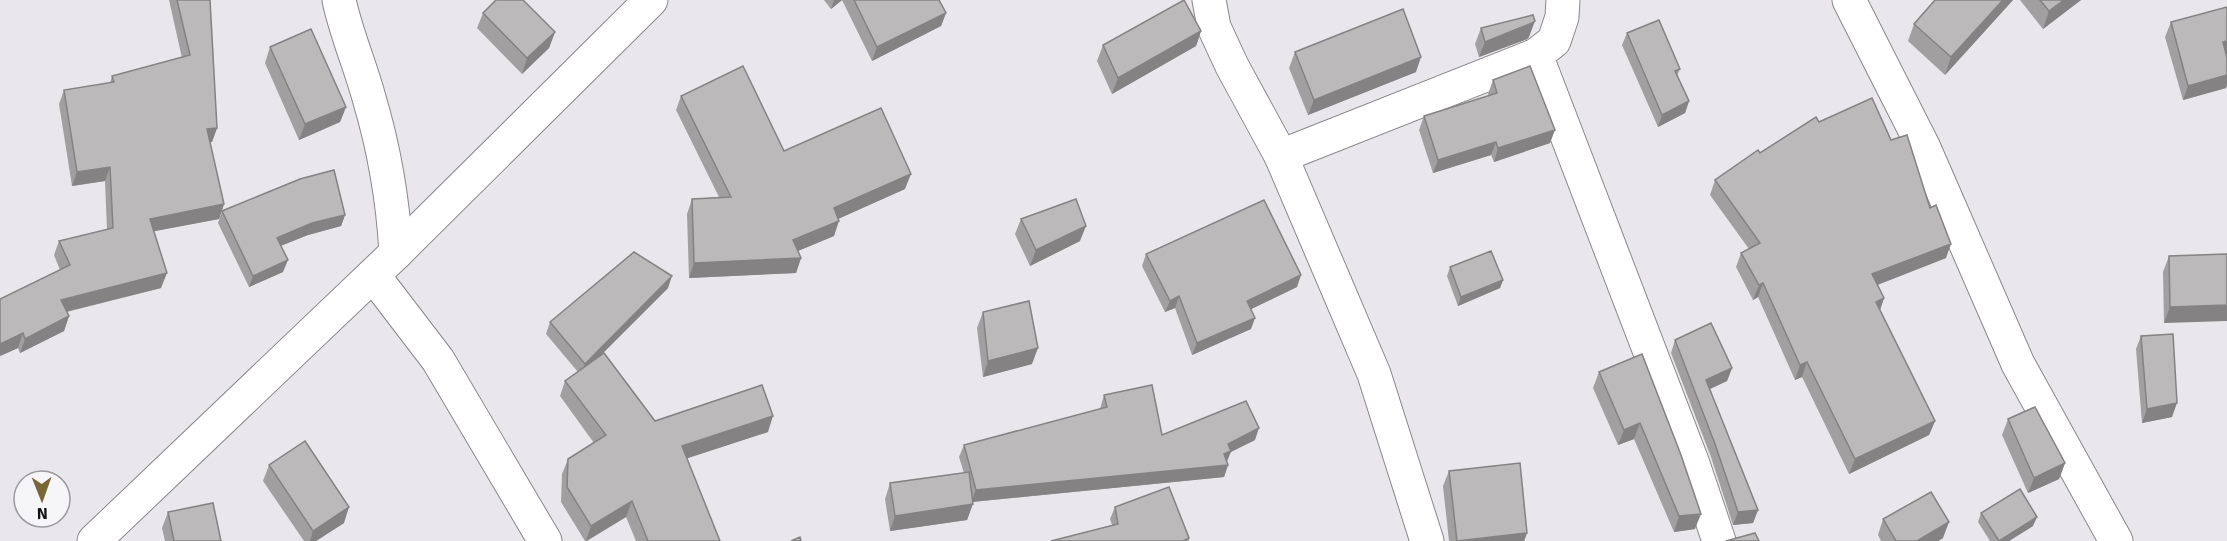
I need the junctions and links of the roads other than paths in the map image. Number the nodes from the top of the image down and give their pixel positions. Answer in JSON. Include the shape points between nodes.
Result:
{"nodes":[{"id":1,"x":339,"y":0,"type":"edge"},
{"id":2,"x":651,"y":0,"type":"edge"},
{"id":3,"x":1209,"y":0,"type":"edge"},
{"id":4,"x":1563,"y":0,"type":"edge"},
{"id":5,"x":1849,"y":0,"type":"edge"},
{"id":6,"x":1536,"y":55,"type":"junction"},
{"id":7,"x":1281,"y":156,"type":"junction"},
{"id":8,"x":385,"y":264,"type":"junction"},
{"id":9,"x":94,"y":541,"type":"edge"},
{"id":10,"x":545,"y":541,"type":"edge"},
{"id":11,"x":1427,"y":541,"type":"edge"},
{"id":12,"x":1719,"y":541,"type":"edge"},
{"id":13,"x":2116,"y":541,"type":"edge"}],
"edges":[{"from":1,"to":8,"type":"street","via":[[370,99],[393,205]]},
{"from":2,"to":8,"type":"street"},
{"from":3,"to":7,"type":"street","via":[[1214,27]]},
{"from":4,"to":6,"type":"street","via":[[1554,42]]},
{"from":5,"to":13,"type":"street","via":[[1924,148],[2018,364]]},
{"from":6,"to":7,"type":"street"},
{"from":6,"to":12,"type":"street"},
{"from":7,"to":11,"type":"street","via":[[1374,374]]},
{"from":8,"to":9,"type":"street"},
{"from":8,"to":10,"type":"street"}]}
